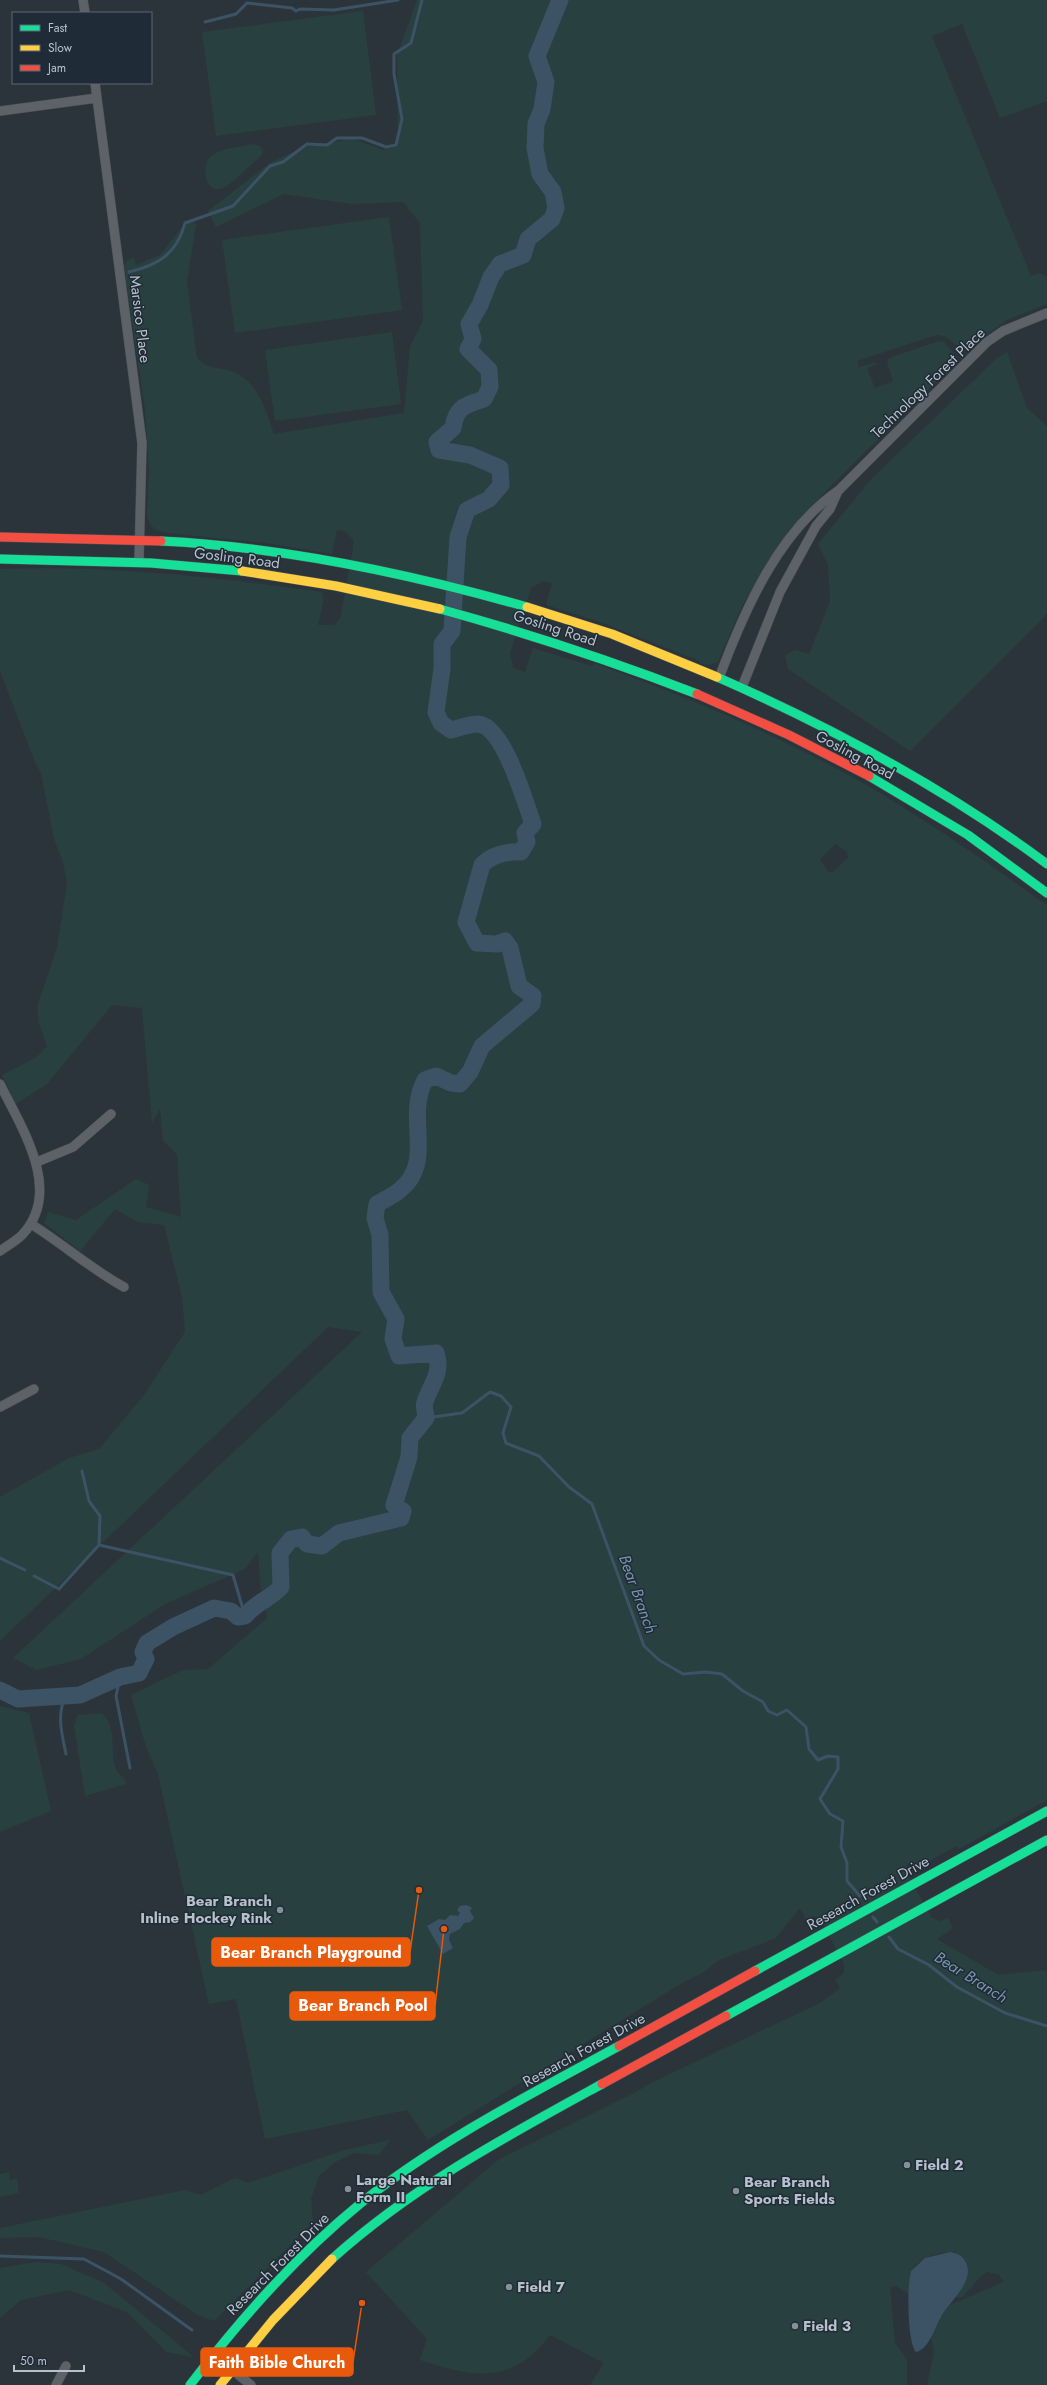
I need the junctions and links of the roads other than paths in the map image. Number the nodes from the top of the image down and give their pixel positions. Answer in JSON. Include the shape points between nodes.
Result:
{"nodes":[{"id":1,"x":83,"y":0,"type":"edge"},
{"id":2,"x":85,"y":12,"type":"edge"},
{"id":3,"x":94,"y":84,"type":"edge"},
{"id":4,"x":97,"y":98,"type":"junction"},
{"id":5,"x":0,"y":111,"type":"edge"},
{"id":6,"x":1047,"y":313,"type":"edge"},
{"id":7,"x":839,"y":490,"type":"junction"},
{"id":8,"x":0,"y":537,"type":"edge"},
{"id":9,"x":140,"y":539,"type":"junction"},
{"id":10,"x":0,"y":559,"type":"edge"},
{"id":11,"x":139,"y":560,"type":"junction"},
{"id":12,"x":719,"y":678,"type":"junction"},
{"id":13,"x":742,"y":687,"type":"junction"},
{"id":14,"x":1047,"y":864,"type":"edge"},
{"id":15,"x":1047,"y":893,"type":"edge"},
{"id":16,"x":0,"y":1084,"type":"edge"},
{"id":17,"x":111,"y":1114,"type":"dead end"},
{"id":18,"x":37,"y":1162,"type":"junction"},
{"id":19,"x":31,"y":1224,"type":"junction"},
{"id":20,"x":0,"y":1251,"type":"edge"},
{"id":21,"x":124,"y":1287,"type":"dead end"},
{"id":22,"x":34,"y":1389,"type":"dead end"},
{"id":23,"x":0,"y":1407,"type":"edge"},
{"id":24,"x":1047,"y":1811,"type":"edge"},
{"id":25,"x":1047,"y":1840,"type":"edge"},
{"id":26,"x":213,"y":2354,"type":"junction"},
{"id":27,"x":66,"y":2366,"type":"dead end"},
{"id":28,"x":232,"y":2370,"type":"junction"},
{"id":29,"x":56,"y":2385,"type":"edge"},
{"id":30,"x":190,"y":2385,"type":"edge"},
{"id":31,"x":220,"y":2385,"type":"edge"},
{"id":32,"x":251,"y":2385,"type":"edge"}],
"edges":[{"from":1,"to":2,"type":"street"},
{"from":3,"to":4,"type":"street","name":"Marsico Place"},
{"from":4,"to":5,"type":"street"},
{"from":4,"to":9,"type":"street","name":"Marsico Place","via":[[142,443]]},
{"from":6,"to":7,"type":"street","name":"Technology Forest Place","via":[[1003,331],[987,342]]},
{"from":7,"to":12,"type":"street","name":"Technology Forest Place","via":[[822,501],[804,520],[764,576],[737,630]]},
{"from":7,"to":13,"type":"street","name":"Technology Forest Place","via":[[780,592]]},
{"from":8,"to":9,"type":"main road","name":"Gosling Road"},
{"from":9,"to":11,"type":"street","name":"Marsico Place"},
{"from":9,"to":12,"type":"main road","name":"Gosling Road","via":[[243,547],[439,584],[612,634]]},
{"from":10,"to":11,"type":"main road","name":"Gosling Road"},
{"from":11,"to":15,"type":"main road","name":"Gosling Road","via":[[241,571],[433,607],[536,636],[663,680],[768,726],[865,775],[957,828]]},
{"from":12,"to":13,"type":"main road","name":"Gosling Road"},
{"from":13,"to":14,"type":"main road","name":"Gosling Road","via":[[876,754],[970,809]]},
{"from":16,"to":18,"type":"street"},
{"from":17,"to":18,"type":"street","via":[[73,1147]]},
{"from":18,"to":19,"type":"street","via":[[40,1178],[39,1196]]},
{"from":19,"to":20,"type":"street","via":[[22,1235]]},
{"from":19,"to":21,"type":"street","via":[[57,1240],[98,1273]]},
{"from":22,"to":23,"type":"street"},
{"from":24,"to":26,"type":"main road","name":"Research Forest Drive","via":[[463,2133],[389,2182],[314,2244]]},
{"from":25,"to":28,"type":"main road","via":[[509,2134],[438,2176],[369,2227],[330,2260],[289,2302]]},
{"from":26,"to":28,"type":"street"},
{"from":26,"to":30,"type":"main road","name":"Research Forest Drive"},
{"from":27,"to":29,"type":"street"},
{"from":28,"to":31,"type":"main road"},
{"from":28,"to":32,"type":"street"}]}
